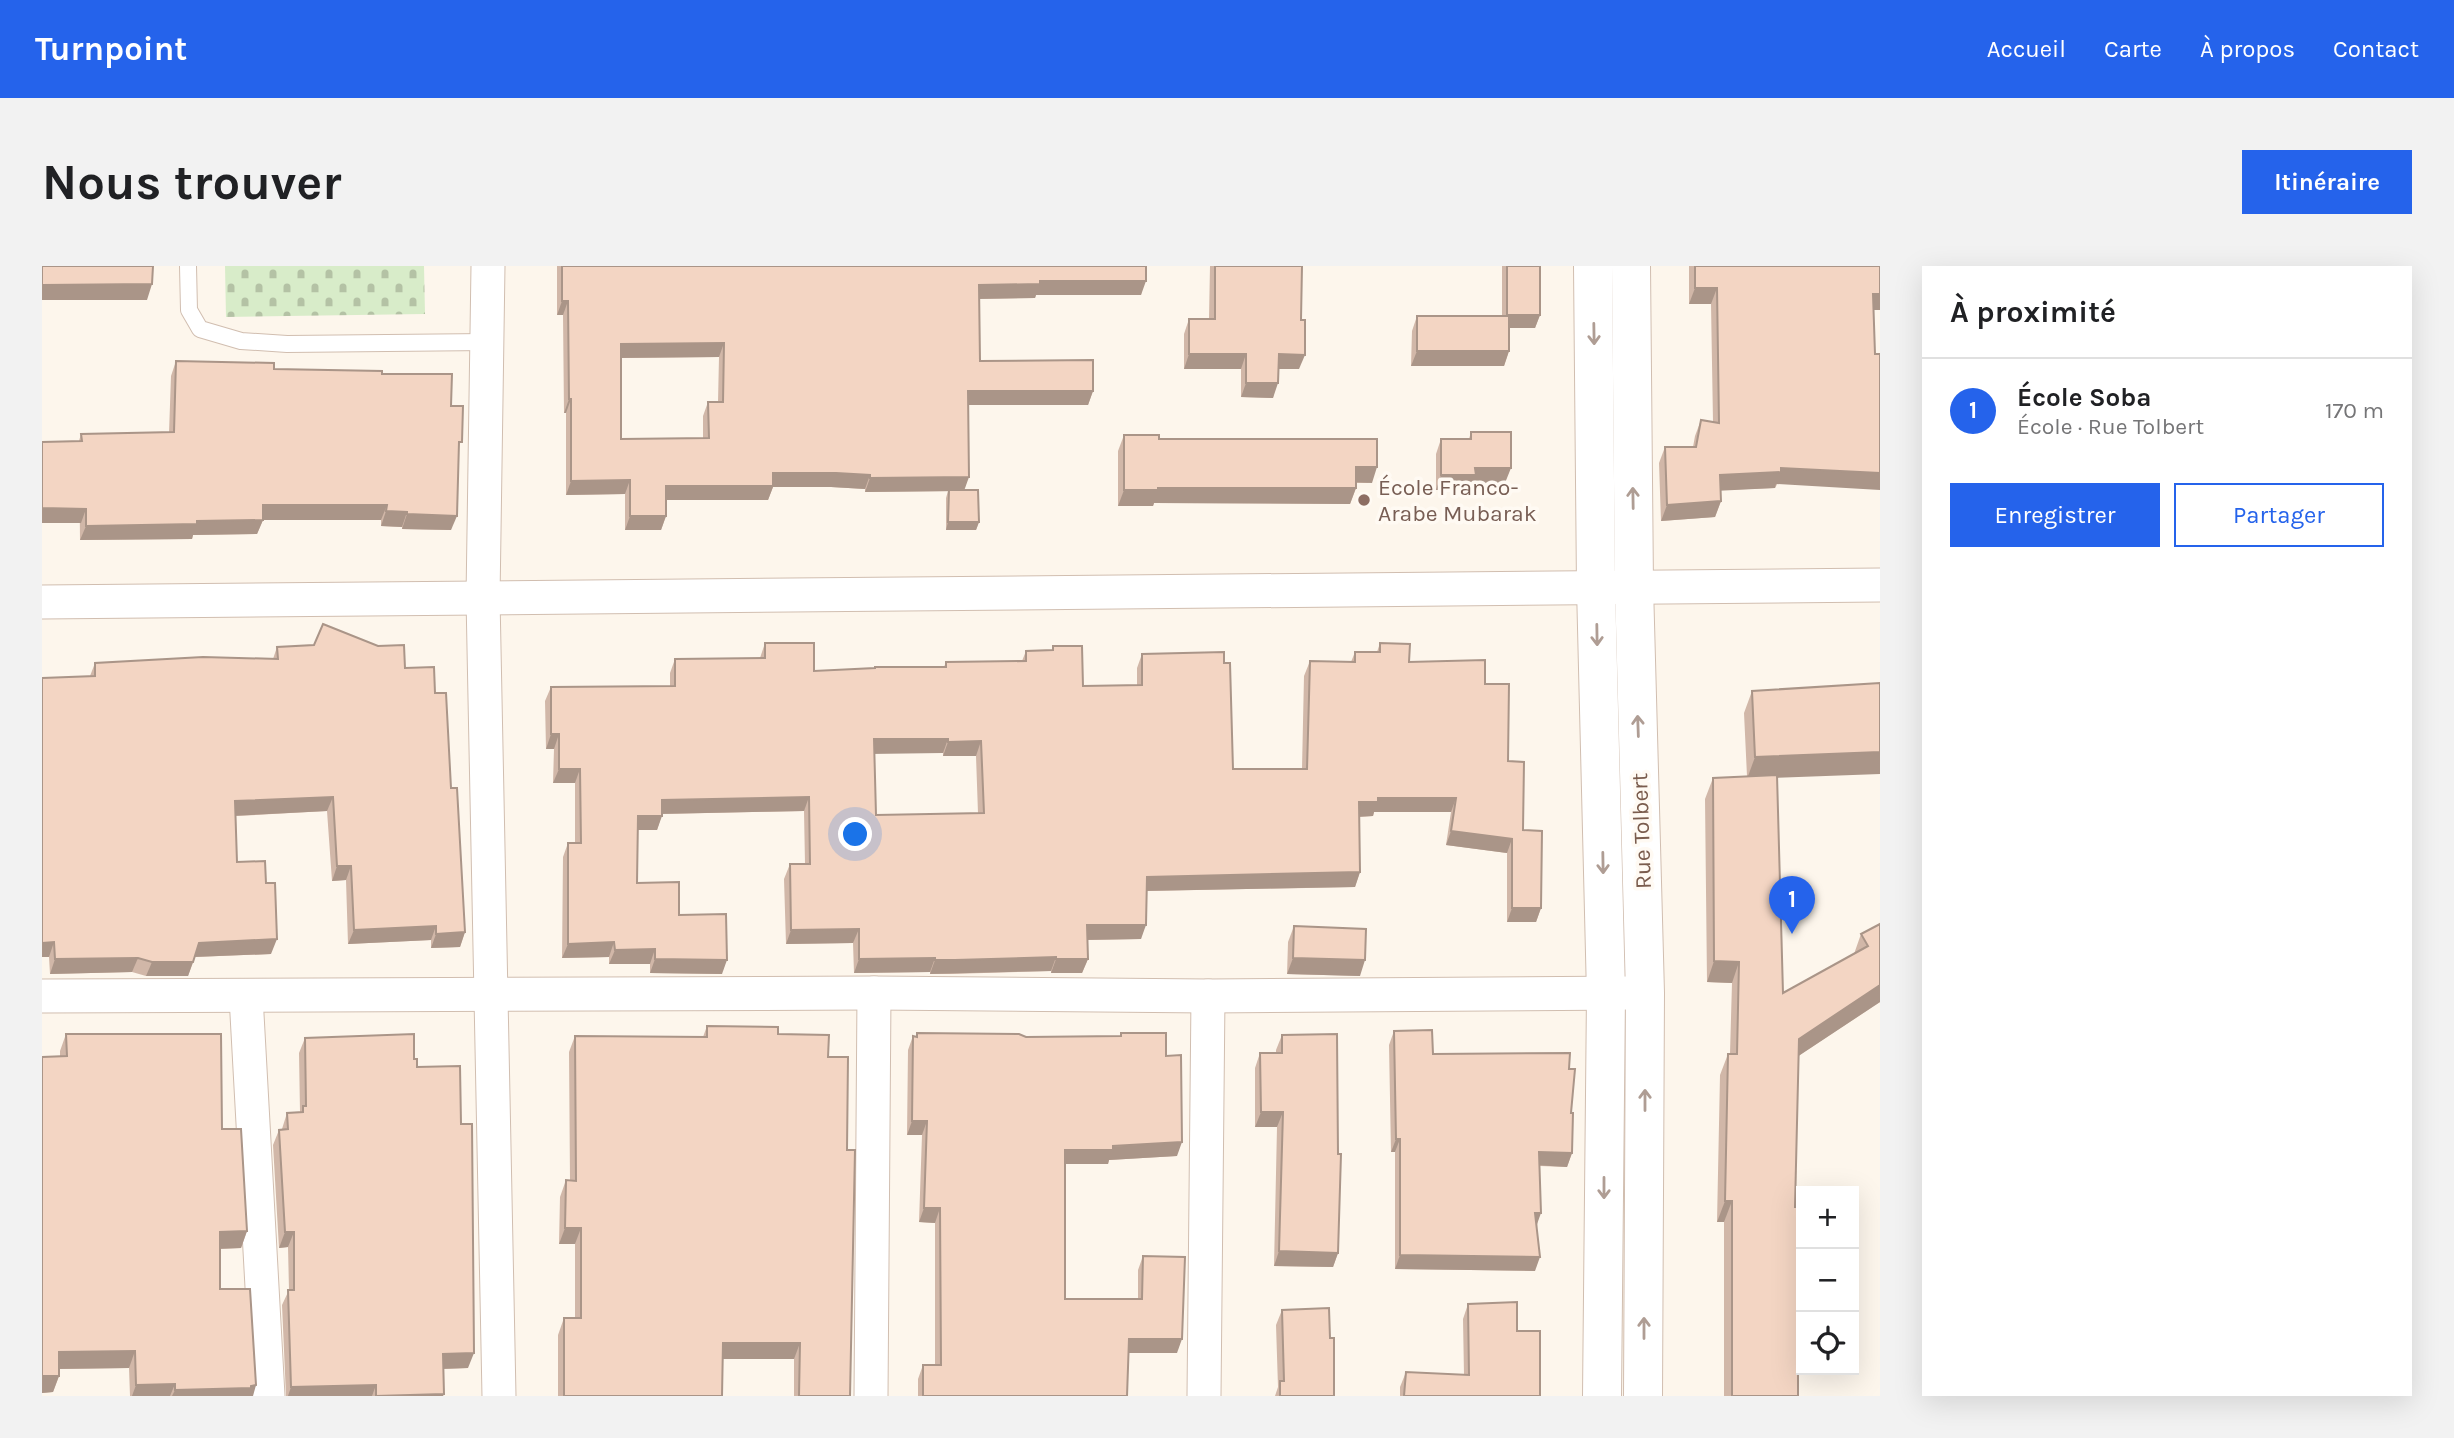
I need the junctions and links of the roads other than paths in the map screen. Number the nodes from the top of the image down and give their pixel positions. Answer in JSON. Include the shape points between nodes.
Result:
{"nodes":[{"id":1,"x":188,"y":266,"type":"edge"},
{"id":2,"x":488,"y":266,"type":"edge"},
{"id":3,"x":1593,"y":266,"type":"edge"},
{"id":4,"x":1631,"y":266,"type":"edge"},
{"id":5,"x":487,"y":342,"type":"junction"},
{"id":6,"x":1880,"y":584,"type":"edge"},
{"id":7,"x":1634,"y":586,"type":"junction"},
{"id":8,"x":1596,"y":587,"type":"junction"},
{"id":9,"x":483,"y":598,"type":"junction"},
{"id":10,"x":42,"y":602,"type":"edge"},
{"id":11,"x":874,"y":993,"type":"junction"},
{"id":12,"x":1645,"y":993,"type":"junction"},
{"id":13,"x":1606,"y":994,"type":"junction"},
{"id":14,"x":491,"y":995,"type":"junction"},
{"id":15,"x":42,"y":996,"type":"edge"},
{"id":16,"x":246,"y":996,"type":"junction"},
{"id":17,"x":1208,"y":996,"type":"junction"},
{"id":18,"x":268,"y":1396,"type":"edge"},
{"id":19,"x":499,"y":1396,"type":"edge"},
{"id":20,"x":871,"y":1396,"type":"edge"},
{"id":21,"x":1204,"y":1396,"type":"edge"},
{"id":22,"x":1602,"y":1396,"type":"edge"},
{"id":23,"x":1643,"y":1396,"type":"edge"}],
"edges":[{"from":1,"to":5,"type":"lane","via":[[189,310],[200,329],[229,339],[287,344]]},
{"from":2,"to":5,"type":"street"},
{"from":3,"to":8,"type":"street","name":"Rue Tolbert","one_way":true},
{"from":7,"to":4,"type":"street","name":"Rue Tolbert","one_way":true},
{"from":5,"to":9,"type":"street"},
{"from":6,"to":7,"type":"street"},
{"from":7,"to":8,"type":"street"},
{"from":12,"to":7,"type":"street","name":"Rue Tolbert","one_way":true},
{"from":8,"to":9,"type":"street"},
{"from":8,"to":13,"type":"street","name":"Rue Tolbert","one_way":true},
{"from":9,"to":10,"type":"street"},
{"from":9,"to":14,"type":"street"},
{"from":11,"to":14,"type":"street"},
{"from":11,"to":17,"type":"street"},
{"from":11,"to":20,"type":"street"},
{"from":12,"to":13,"type":"street"},
{"from":23,"to":12,"type":"street","name":"Rue Tolbert","one_way":true},
{"from":13,"to":17,"type":"street"},
{"from":13,"to":22,"type":"street","name":"Rue Tolbert","one_way":true},
{"from":14,"to":16,"type":"street"},
{"from":14,"to":19,"type":"street"},
{"from":15,"to":16,"type":"street"},
{"from":16,"to":18,"type":"street"},
{"from":17,"to":21,"type":"street"}]}
